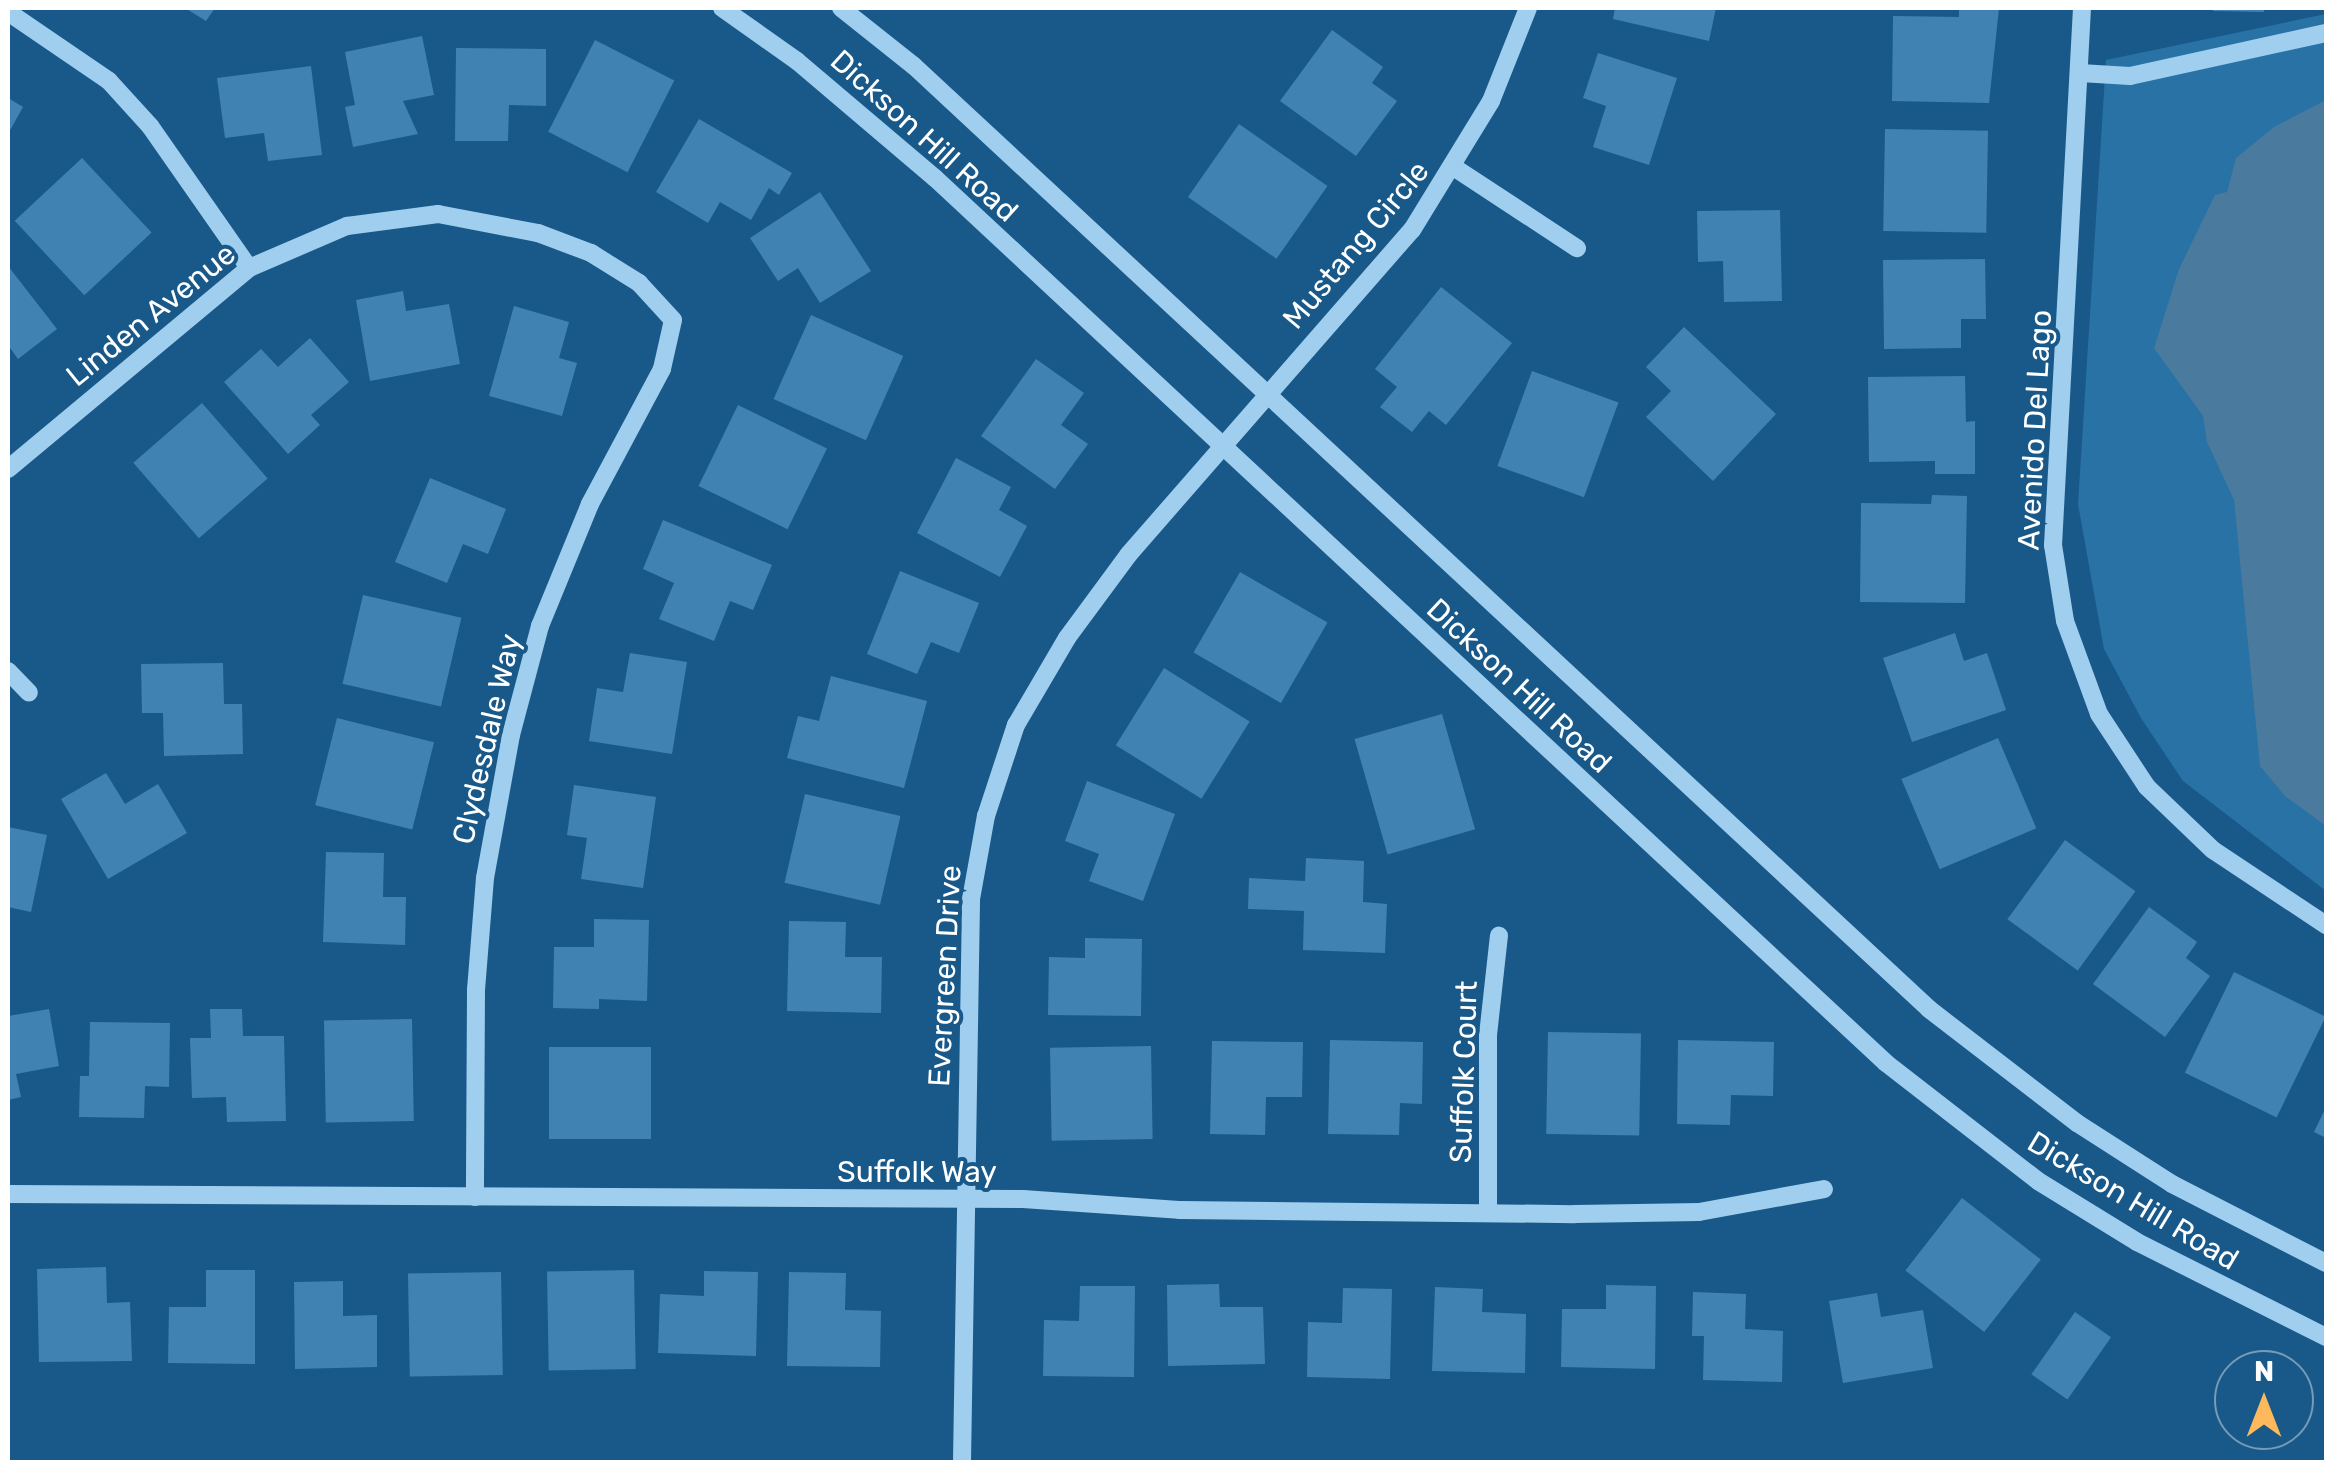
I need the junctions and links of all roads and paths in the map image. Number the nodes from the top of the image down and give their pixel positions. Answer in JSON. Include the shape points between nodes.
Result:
{"nodes":[{"id":1,"x":722,"y":8,"type":"edge"},
{"id":2,"x":841,"y":8,"type":"edge"},
{"id":3,"x":1528,"y":8,"type":"edge"},
{"id":4,"x":2082,"y":8,"type":"edge"},
{"id":5,"x":8,"y":12,"type":"edge"},
{"id":6,"x":2326,"y":33,"type":"edge"},
{"id":7,"x":2080,"y":73,"type":"junction"},
{"id":8,"x":1455,"y":168,"type":"junction"},
{"id":9,"x":1578,"y":248,"type":"dead end"},
{"id":10,"x":249,"y":268,"type":"junction"},
{"id":11,"x":673,"y":320,"type":"joint"},
{"id":12,"x":1268,"y":394,"type":"junction"},
{"id":13,"x":1223,"y":447,"type":"junction"},
{"id":14,"x":8,"y":469,"type":"edge"},
{"id":15,"x":8,"y":671,"type":"edge"},
{"id":16,"x":29,"y":692,"type":"dead end"},
{"id":17,"x":2326,"y":924,"type":"edge"},
{"id":18,"x":1499,"y":936,"type":"dead end"},
{"id":19,"x":1824,"y":1189,"type":"dead end"},
{"id":20,"x":8,"y":1194,"type":"edge"},
{"id":21,"x":475,"y":1198,"type":"junction"},
{"id":22,"x":964,"y":1199,"type":"junction"},
{"id":23,"x":1488,"y":1211,"type":"junction"},
{"id":24,"x":2326,"y":1263,"type":"edge"},
{"id":25,"x":2326,"y":1337,"type":"edge"},
{"id":26,"x":962,"y":1462,"type":"edge"}],
"edges":[{"from":1,"to":13,"type":"street","name":"Dickson Hill Road","via":[[881,131]]},
{"from":2,"to":12,"type":"street","name":"Dickson Hill Road","via":[[914,66]]},
{"from":3,"to":8,"type":"street","name":"Mustang Circle","via":[[1491,102]]},
{"from":4,"to":7,"type":"street","name":"Avenido Del Lago"},
{"from":5,"to":10,"type":"street","via":[[109,81],[150,126]]},
{"from":6,"to":7,"type":"street","via":[[2130,76]]},
{"from":7,"to":17,"type":"street","name":"Avenido Del Lago","via":[[2053,545],[2066,621],[2100,714],[2147,787],[2213,850]]},
{"from":8,"to":9,"type":"street"},
{"from":8,"to":12,"type":"street","name":"Mustang Circle","via":[[1412,230]]},
{"from":10,"to":11,"type":"street","name":"Linden Avenue","via":[[297,243],[375,220],[438,214],[488,220],[591,253],[639,283]]},
{"from":10,"to":14,"type":"street","name":"Linden Avenue"},
{"from":11,"to":21,"type":"street","name":"Clydesdale Way","via":[[662,370],[590,504],[540,626],[511,735],[484,878]]},
{"from":12,"to":13,"type":"street","name":"Mustang Circle"},
{"from":12,"to":24,"type":"street","name":"Dickson Hill Road","via":[[1928,1009],[2125,1154]]},
{"from":13,"to":22,"type":"street","name":"Evergreen Drive","via":[[1067,638],[1016,725],[986,816],[971,899]]},
{"from":13,"to":25,"type":"street","name":"Dickson Hill Road","via":[[1871,1050],[1961,1125],[2138,1242]]},
{"from":15,"to":16,"type":"street"},
{"from":18,"to":23,"type":"street","name":"Suffolk Court","via":[[1488,1035]]},
{"from":19,"to":23,"type":"street","name":"Suffolk Way","via":[[1698,1212]]},
{"from":20,"to":21,"type":"street","name":"Suffolk Way"},
{"from":21,"to":22,"type":"street","name":"Suffolk Way"},
{"from":22,"to":23,"type":"street","name":"Suffolk Way","via":[[1178,1210]]},
{"from":22,"to":26,"type":"street","name":"Evergreen Drive"}]}
